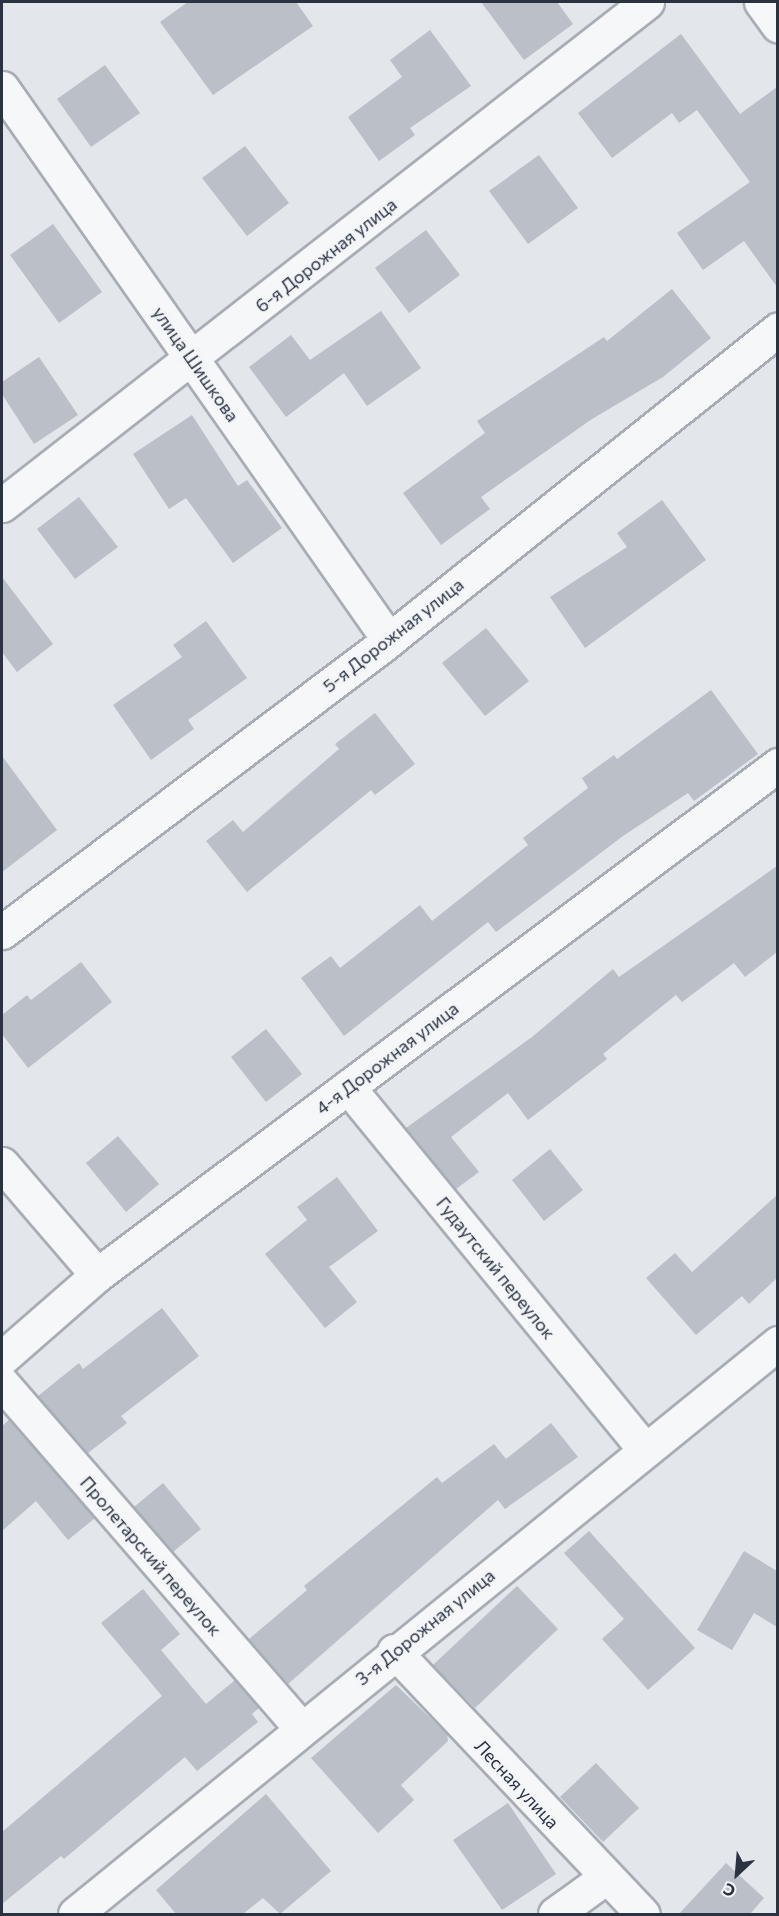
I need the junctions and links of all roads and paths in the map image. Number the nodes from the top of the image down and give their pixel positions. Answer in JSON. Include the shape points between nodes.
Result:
{"nodes":[{"id":1,"x":647,"y":2,"type":"edge"},
{"id":2,"x":761,"y":2,"type":"edge"},
{"id":3,"x":777,"y":26,"type":"edge"},
{"id":4,"x":2,"y":88,"type":"edge"},
{"id":5,"x":777,"y":329,"type":"edge"},
{"id":6,"x":193,"y":359,"type":"junction"},
{"id":7,"x":2,"y":505,"type":"edge"},
{"id":8,"x":389,"y":640,"type":"junction"},
{"id":9,"x":777,"y":765,"type":"edge"},
{"id":10,"x":2,"y":932,"type":"edge"},
{"id":11,"x":348,"y":1087,"type":"junction"},
{"id":12,"x":2,"y":1164,"type":"edge"},
{"id":13,"x":97,"y":1275,"type":"junction"},
{"id":14,"x":777,"y":1343,"type":"edge"},
{"id":15,"x":2,"y":1358,"type":"edge"},
{"id":16,"x":2,"y":1383,"type":"edge"},
{"id":17,"x":645,"y":1450,"type":"junction"},
{"id":18,"x":394,"y":1651,"type":"junction"},
{"id":19,"x":301,"y":1728,"type":"junction"},
{"id":20,"x":605,"y":1878,"type":"junction"},
{"id":21,"x":75,"y":1914,"type":"edge"},
{"id":22,"x":555,"y":1914,"type":"edge"},
{"id":23,"x":642,"y":1914,"type":"edge"}],
"edges":[{"from":1,"to":6,"type":"street","name":"6-я Дорожная улица"},
{"from":2,"to":3,"type":"street"},
{"from":4,"to":6,"type":"street","name":"улица Шишкова"},
{"from":5,"to":8,"type":"street","name":"5-я Дорожная улица"},
{"from":6,"to":7,"type":"street","name":"6-я Дорожная улица"},
{"from":6,"to":8,"type":"street","name":"улица Шишкова"},
{"from":8,"to":10,"type":"street","name":"5-я Дорожная улица"},
{"from":9,"to":11,"type":"street","name":"4-я Дорожная улица"},
{"from":11,"to":13,"type":"street","name":"4-я Дорожная улица"},
{"from":11,"to":17,"type":"street","name":"Гудаутский переулок"},
{"from":12,"to":13,"type":"street"},
{"from":13,"to":15,"type":"street","name":"4-я Дорожная улица"},
{"from":14,"to":17,"type":"street","name":"3-я Дорожная улица"},
{"from":16,"to":19,"type":"street","name":"Пролетарский переулок"},
{"from":17,"to":18,"type":"street","name":"3-я Дорожная улица"},
{"from":18,"to":19,"type":"street","name":"3-я Дорожная улица"},
{"from":18,"to":20,"type":"street","name":"Лесная улица"},
{"from":19,"to":21,"type":"street","name":"3-я Дорожная улица"},
{"from":20,"to":22,"type":"street"},
{"from":20,"to":23,"type":"street","name":"Лесная улица"}]}
